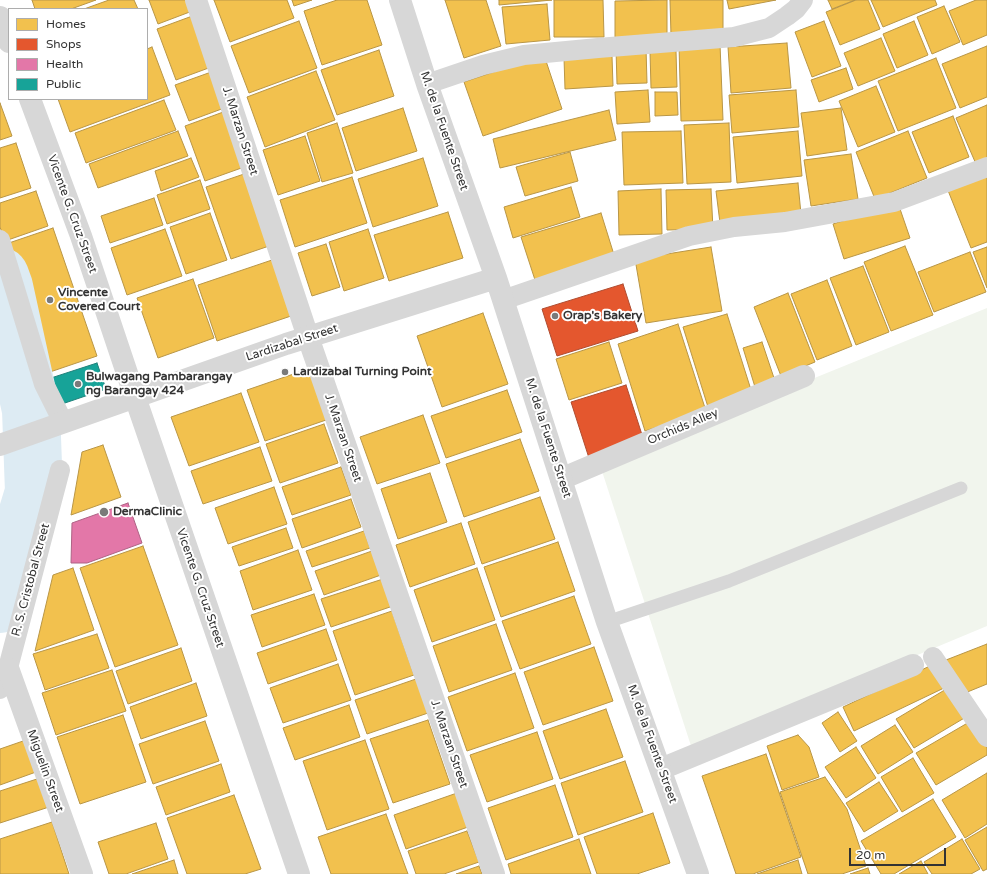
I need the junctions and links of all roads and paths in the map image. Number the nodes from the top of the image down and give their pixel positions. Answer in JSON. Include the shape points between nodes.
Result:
{"nodes":[{"id":1,"x":196,"y":0,"type":"edge"},
{"id":2,"x":400,"y":0,"type":"edge"},
{"id":3,"x":803,"y":0,"type":"edge"},
{"id":4,"x":0,"y":17,"type":"edge"},
{"id":5,"x":8,"y":39,"type":"edge"},
{"id":6,"x":427,"y":84,"type":"junction"},
{"id":7,"x":30,"y":100,"type":"edge"},
{"id":8,"x":987,"y":167,"type":"edge"},
{"id":9,"x":0,"y":240,"type":"edge"},
{"id":10,"x":496,"y":278,"type":"junction"},
{"id":11,"x":503,"y":300,"type":"junction"},
{"id":12,"x":308,"y":337,"type":"junction"},
{"id":13,"x":804,"y":376,"type":"dead end"},
{"id":14,"x":135,"y":397,"type":"junction"},
{"id":15,"x":58,"y":424,"type":"junction"},
{"id":16,"x":1,"y":444,"type":"edge"},
{"id":17,"x":60,"y":470,"type":"dead end"},
{"id":18,"x":561,"y":479,"type":"junction"},
{"id":19,"x":961,"y":488,"type":"dead end"},
{"id":20,"x":608,"y":622,"type":"junction"},
{"id":21,"x":933,"y":657,"type":"dead end"},
{"id":22,"x":913,"y":665,"type":"dead end"},
{"id":23,"x":8,"y":668,"type":"junction"},
{"id":24,"x":0,"y":689,"type":"edge"},
{"id":25,"x":987,"y":737,"type":"edge"},
{"id":26,"x":660,"y":769,"type":"junction"},
{"id":27,"x":82,"y":874,"type":"edge"},
{"id":28,"x":299,"y":874,"type":"edge"},
{"id":29,"x":494,"y":874,"type":"edge"},
{"id":30,"x":698,"y":874,"type":"edge"}],
"edges":[{"from":1,"to":12,"type":"street","name":"J. Marzan Street"},
{"from":2,"to":6,"type":"street","name":"M. de la Fuente Street"},
{"from":3,"to":6,"type":"street","via":[[796,9],[769,28],[734,37],[524,55],[483,65]]},
{"from":4,"to":5,"type":"street"},
{"from":6,"to":10,"type":"street","name":"M. de la Fuente Street"},
{"from":7,"to":14,"type":"street","name":"Vicente G. Cruz Street","via":[[81,236]]},
{"from":8,"to":11,"type":"street","via":[[894,202],[689,236]]},
{"from":9,"to":15,"type":"street"},
{"from":10,"to":11,"type":"street","name":"M. de la Fuente Street"},
{"from":10,"to":12,"type":"street","name":"Lardizabal Street"},
{"from":11,"to":18,"type":"street","name":"M. de la Fuente Street"},
{"from":12,"to":14,"type":"street","name":"Lardizabal Street"},
{"from":12,"to":29,"type":"street","name":"J. Marzan Street"},
{"from":13,"to":18,"type":"street","name":"Orchids Alley"},
{"from":14,"to":15,"type":"street","name":"Lardizabal Street"},
{"from":14,"to":28,"type":"street","name":"Vicente G. Cruz Street"},
{"from":15,"to":16,"type":"street","name":"Lardizabal Street"},
{"from":17,"to":23,"type":"street","name":"R. S. Cristobal Street"},
{"from":18,"to":20,"type":"street","name":"M. de la Fuente Street"},
{"from":19,"to":20,"type":"lane","via":[[729,581]]},
{"from":20,"to":26,"type":"street","name":"M. de la Fuente Street"},
{"from":21,"to":25,"type":"street"},
{"from":22,"to":26,"type":"street"},
{"from":23,"to":24,"type":"street","name":"R. S. Cristobal Street"},
{"from":23,"to":27,"type":"street","name":"Miguelin Street"},
{"from":26,"to":30,"type":"street","name":"M. de la Fuente Street"}]}
